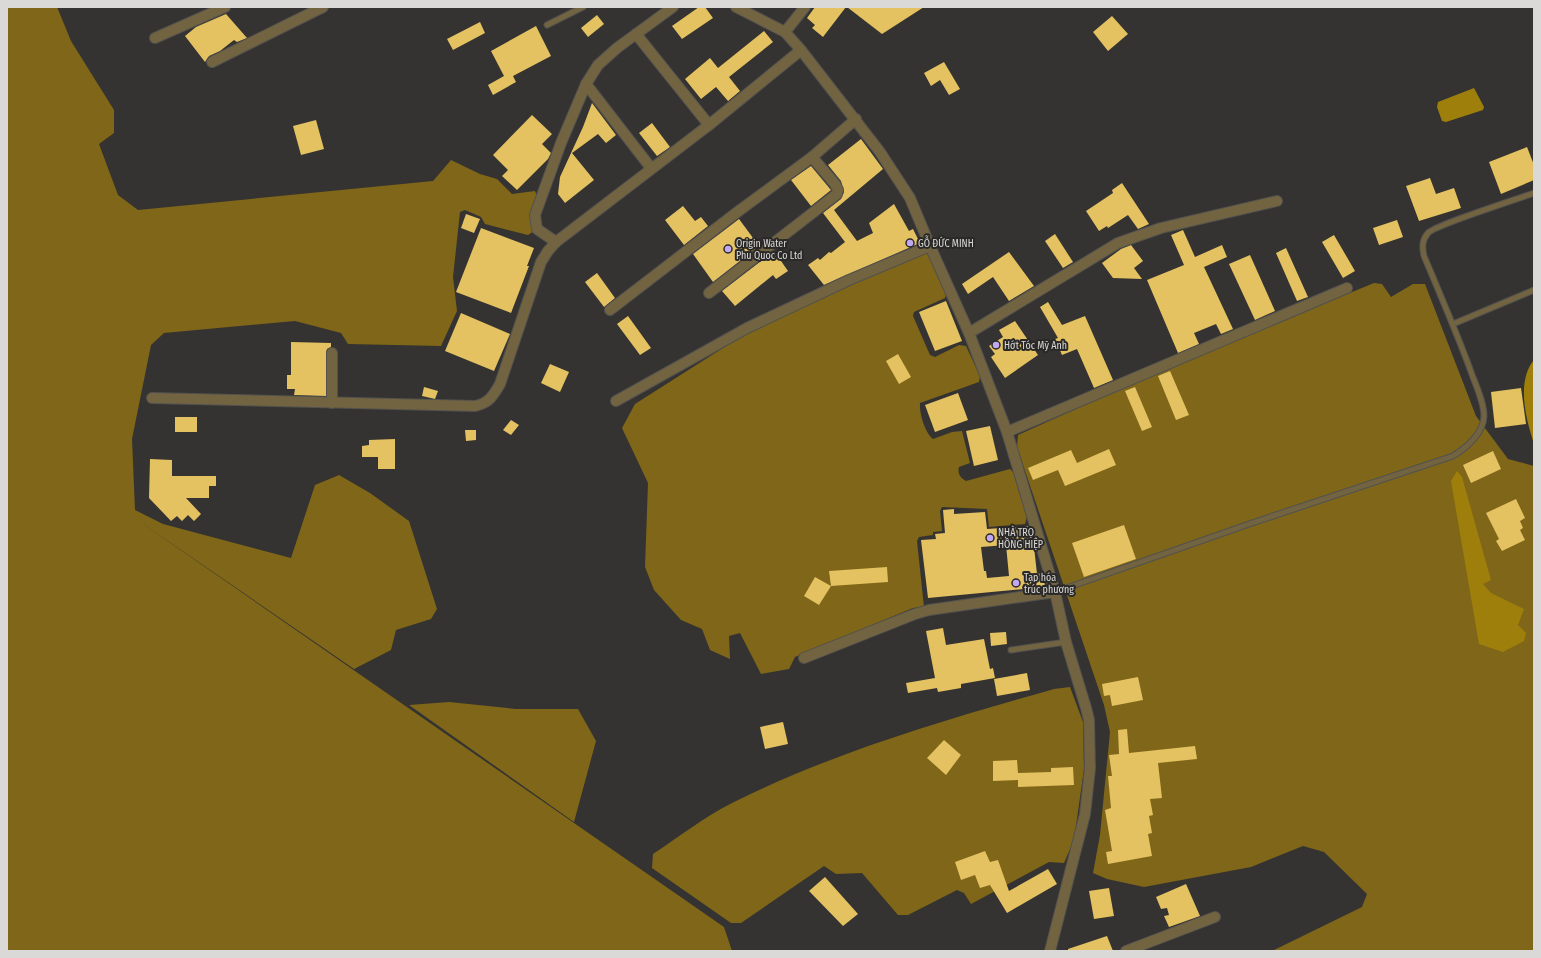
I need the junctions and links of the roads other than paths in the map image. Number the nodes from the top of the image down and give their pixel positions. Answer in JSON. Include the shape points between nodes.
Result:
{"nodes":[{"id":1,"x":225,"y":7,"type":"edge"},
{"id":2,"x":323,"y":7,"type":"edge"},
{"id":3,"x":583,"y":7,"type":"edge"},
{"id":4,"x":674,"y":7,"type":"edge"},
{"id":5,"x":736,"y":7,"type":"edge"},
{"id":6,"x":806,"y":7,"type":"edge"},
{"id":7,"x":547,"y":25,"type":"dead end"},
{"id":8,"x":785,"y":32,"type":"junction"},
{"id":9,"x":636,"y":34,"type":"junction"},
{"id":10,"x":155,"y":38,"type":"dead end"},
{"id":11,"x":801,"y":50,"type":"junction"},
{"id":12,"x":212,"y":62,"type":"dead end"},
{"id":13,"x":586,"y":84,"type":"junction"},
{"id":14,"x":856,"y":119,"type":"junction"},
{"id":15,"x":709,"y":125,"type":"junction"},
{"id":16,"x":812,"y":157,"type":"junction"},
{"id":17,"x":651,"y":168,"type":"junction"},
{"id":18,"x":1534,"y":193,"type":"edge"},
{"id":19,"x":1277,"y":202,"type":"dead end"},
{"id":20,"x":556,"y":242,"type":"junction"},
{"id":21,"x":930,"y":246,"type":"junction"},
{"id":22,"x":1346,"y":288,"type":"dead end"},
{"id":23,"x":1534,"y":290,"type":"edge"},
{"id":24,"x":709,"y":293,"type":"dead end"},
{"id":25,"x":610,"y":310,"type":"dead end"},
{"id":26,"x":1453,"y":324,"type":"junction"},
{"id":27,"x":969,"y":333,"type":"junction"},
{"id":28,"x":332,"y":353,"type":"dead end"},
{"id":29,"x":152,"y":398,"type":"dead end"},
{"id":30,"x":616,"y":401,"type":"dead end"},
{"id":31,"x":332,"y":403,"type":"junction"},
{"id":32,"x":1007,"y":432,"type":"junction"},
{"id":33,"x":1055,"y":592,"type":"junction"},
{"id":34,"x":1066,"y":642,"type":"junction"},
{"id":35,"x":1011,"y":650,"type":"dead end"},
{"id":36,"x":804,"y":658,"type":"dead end"},
{"id":37,"x":1215,"y":918,"type":"dead end"},
{"id":38,"x":1050,"y":951,"type":"edge"},
{"id":39,"x":1126,"y":951,"type":"edge"}],
"edges":[{"from":1,"to":10,"type":"street"},
{"from":2,"to":12,"type":"street"},
{"from":3,"to":7,"type":"lane"},
{"from":4,"to":9,"type":"street"},
{"from":5,"to":8,"type":"street"},
{"from":6,"to":8,"type":"street"},
{"from":8,"to":11,"type":"street"},
{"from":9,"to":13,"type":"street","via":[[598,65]]},
{"from":9,"to":15,"type":"street"},
{"from":11,"to":14,"type":"street"},
{"from":11,"to":15,"type":"street"},
{"from":13,"to":17,"type":"street"},
{"from":13,"to":20,"type":"street","via":[[561,142],[535,215],[537,228]]},
{"from":14,"to":16,"type":"street"},
{"from":14,"to":21,"type":"street","via":[[910,198]]},
{"from":15,"to":17,"type":"street"},
{"from":16,"to":24,"type":"street","via":[[835,184],[837,194]]},
{"from":16,"to":25,"type":"street","via":[[736,212]]},
{"from":17,"to":20,"type":"street"},
{"from":18,"to":26,"type":"lane","via":[[1429,232],[1424,239],[1424,256]]},
{"from":19,"to":27,"type":"street","via":[[1161,228],[1118,243]]},
{"from":20,"to":31,"type":"street","via":[[541,262],[500,384],[494,396],[485,404],[475,406]]},
{"from":21,"to":27,"type":"street"},
{"from":21,"to":30,"type":"street","via":[[848,280],[747,328]]},
{"from":22,"to":32,"type":"street"},
{"from":23,"to":26,"type":"lane"},
{"from":26,"to":33,"type":"lane","via":[[1484,416],[1481,428],[1464,449],[1453,456]]},
{"from":27,"to":32,"type":"street"},
{"from":28,"to":31,"type":"street"},
{"from":29,"to":31,"type":"street"},
{"from":32,"to":33,"type":"street"},
{"from":33,"to":34,"type":"street"},
{"from":33,"to":36,"type":"street","via":[[929,610]]},
{"from":34,"to":35,"type":"lane"},
{"from":34,"to":38,"type":"street","via":[[1089,720],[1090,768],[1085,814]]},
{"from":37,"to":39,"type":"street"}]}
